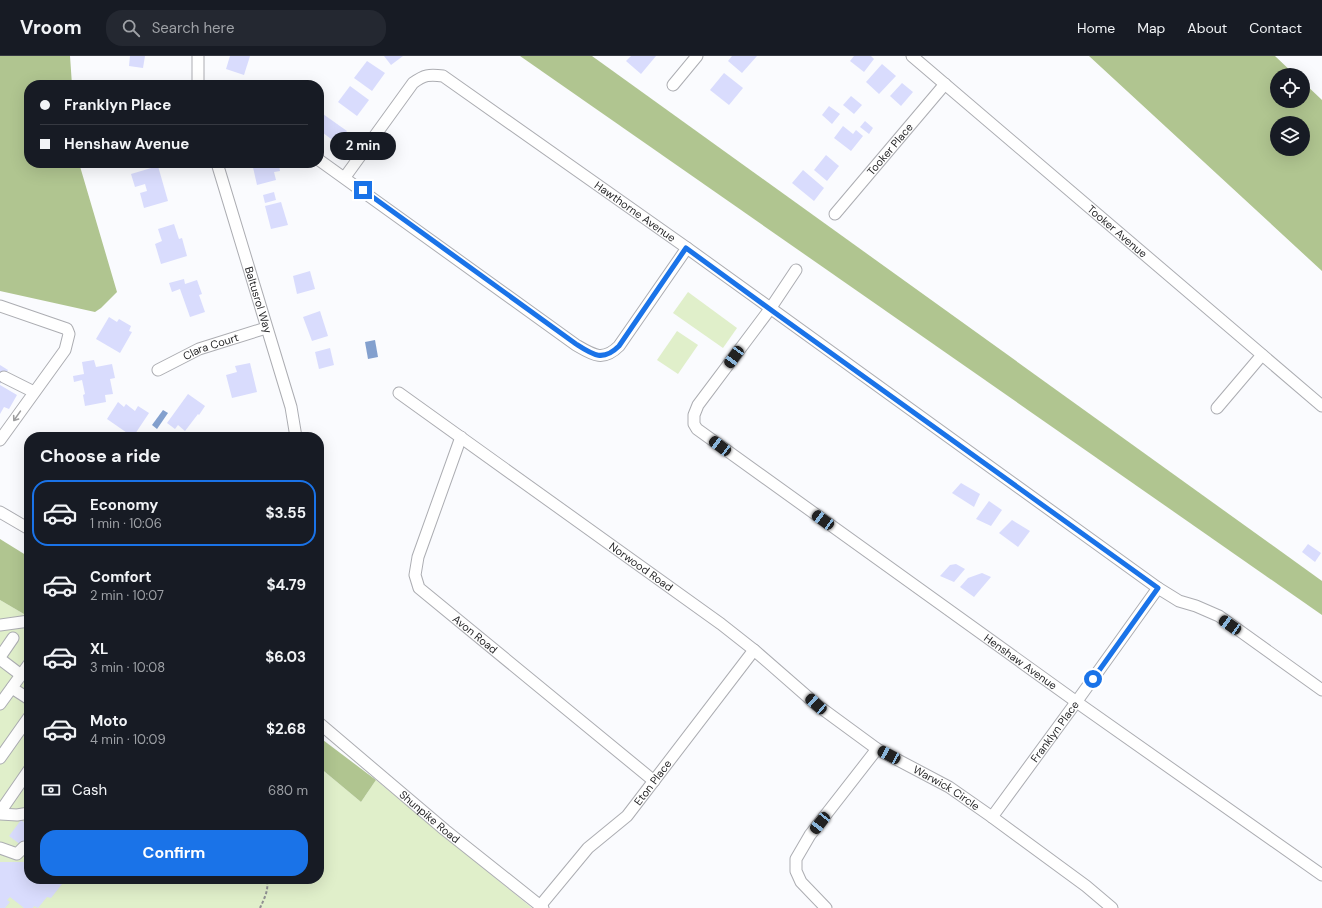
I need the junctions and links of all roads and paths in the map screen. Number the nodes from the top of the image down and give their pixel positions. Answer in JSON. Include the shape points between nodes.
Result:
{"nodes":[{"id":1,"x":198,"y":56,"type":"edge"},
{"id":2,"x":698,"y":56,"type":"edge"},
{"id":3,"x":912,"y":56,"type":"edge"},
{"id":4,"x":198,"y":80,"type":"edge"},
{"id":5,"x":945,"y":84,"type":"junction"},
{"id":6,"x":673,"y":85,"type":"dead end"},
{"id":7,"x":324,"y":163,"type":"edge"},
{"id":8,"x":218,"y":168,"type":"edge"},
{"id":9,"x":345,"y":177,"type":"junction"},
{"id":10,"x":836,"y":214,"type":"dead end"},
{"id":11,"x":686,"y":248,"type":"junction"},
{"id":12,"x":796,"y":270,"type":"dead end"},
{"id":13,"x":0,"y":306,"type":"edge"},
{"id":14,"x":770,"y":309,"type":"junction"},
{"id":15,"x":266,"y":328,"type":"junction"},
{"id":16,"x":1262,"y":355,"type":"junction"},
{"id":17,"x":158,"y":370,"type":"dead end"},
{"id":18,"x":4,"y":377,"type":"dead end"},
{"id":19,"x":34,"y":392,"type":"junction"},
{"id":20,"x":399,"y":393,"type":"dead end"},
{"id":21,"x":1322,"y":406,"type":"edge"},
{"id":22,"x":1217,"y":408,"type":"dead end"},
{"id":23,"x":295,"y":432,"type":"edge"},
{"id":24,"x":461,"y":437,"type":"junction"},
{"id":25,"x":0,"y":440,"type":"edge"},
{"id":26,"x":0,"y":512,"type":"edge"},
{"id":27,"x":24,"y":526,"type":"edge"},
{"id":28,"x":1158,"y":588,"type":"junction"},
{"id":29,"x":24,"y":622,"type":"edge"},
{"id":30,"x":0,"y":625,"type":"edge"},
{"id":31,"x":13,"y":638,"type":"dead end"},
{"id":32,"x":754,"y":650,"type":"junction"},
{"id":33,"x":0,"y":658,"type":"edge"},
{"id":34,"x":24,"y":671,"type":"edge"},
{"id":35,"x":21,"y":675,"type":"junction"},
{"id":36,"x":12,"y":688,"type":"junction"},
{"id":37,"x":1322,"y":690,"type":"edge"},
{"id":38,"x":24,"y":696,"type":"edge"},
{"id":39,"x":1077,"y":702,"type":"junction"},
{"id":40,"x":0,"y":704,"type":"edge"},
{"id":41,"x":24,"y":724,"type":"edge"},
{"id":42,"x":324,"y":727,"type":"edge"},
{"id":43,"x":877,"y":749,"type":"junction"},
{"id":44,"x":0,"y":758,"type":"edge"},
{"id":45,"x":24,"y":777,"type":"edge"},
{"id":46,"x":654,"y":781,"type":"junction"},
{"id":47,"x":0,"y":813,"type":"edge"},
{"id":48,"x":24,"y":814,"type":"edge"},
{"id":49,"x":992,"y":817,"type":"junction"},
{"id":50,"x":24,"y":847,"type":"dead end"},
{"id":51,"x":0,"y":848,"type":"edge"},
{"id":52,"x":1322,"y":875,"type":"edge"},
{"id":53,"x":268,"y":884,"type":"edge"},
{"id":54,"x":542,"y":907,"type":"edge"},
{"id":55,"x":260,"y":908,"type":"edge"},
{"id":56,"x":826,"y":908,"type":"edge"},
{"id":57,"x":1112,"y":908,"type":"edge"}],
"edges":[{"from":1,"to":4,"type":"street"},
{"from":2,"to":6,"type":"street"},
{"from":3,"to":5,"type":"street","name":"Tooker Avenue"},
{"from":5,"to":10,"type":"street","name":"Tooker Place"},
{"from":5,"to":16,"type":"street","name":"Tooker Avenue"},
{"from":7,"to":9,"type":"street"},
{"from":8,"to":15,"type":"street","name":"Baltusrol Way"},
{"from":9,"to":11,"type":"street","name":"Hawthorne Avenue","via":[[413,83],[422,77],[443,76]]},
{"from":9,"to":11,"type":"street","via":[[576,344],[602,356],[619,346]]},
{"from":11,"to":14,"type":"street","name":"Hawthorne Avenue"},
{"from":12,"to":14,"type":"street"},
{"from":13,"to":19,"type":"street","via":[[67,329],[69,334],[65,350]]},
{"from":14,"to":28,"type":"street","name":"Hawthorne Avenue"},
{"from":14,"to":39,"type":"street","name":"Henshaw Avenue","via":[[698,405],[694,415],[697,429]]},
{"from":15,"to":17,"type":"street","name":"Clara Court","via":[[199,349]]},
{"from":15,"to":23,"type":"street","name":"Baltusrol Way","via":[[291,407]]},
{"from":16,"to":21,"type":"street","name":"Tooker Avenue"},
{"from":16,"to":22,"type":"street"},
{"from":18,"to":19,"type":"street"},
{"from":19,"to":25,"type":"street","one_way":true},
{"from":20,"to":24,"type":"street","name":"Norwood Road"},
{"from":24,"to":32,"type":"street","name":"Norwood Road"},
{"from":24,"to":46,"type":"street","name":"Avon Road","via":[[418,557],[415,575],[419,588]]},
{"from":26,"to":27,"type":"street"},
{"from":28,"to":37,"type":"street","name":"Hawthorne Avenue","via":[[1179,601],[1219,616]]},
{"from":28,"to":39,"type":"street","name":"Franklyn Place"},
{"from":29,"to":30,"type":"street"},
{"from":31,"to":33,"type":"street"},
{"from":32,"to":43,"type":"street","name":"Norwood Road","via":[[817,705]]},
{"from":32,"to":46,"type":"street","name":"Eton Place"},
{"from":33,"to":35,"type":"street"},
{"from":34,"to":35,"type":"street"},
{"from":35,"to":36,"type":"street"},
{"from":36,"to":38,"type":"street"},
{"from":36,"to":40,"type":"street"},
{"from":39,"to":49,"type":"street","name":"Franklyn Place"},
{"from":39,"to":52,"type":"street","name":"Henshaw Avenue"},
{"from":41,"to":44,"type":"street"},
{"from":42,"to":54,"type":"street","name":"Shunpike Road","via":[[445,830]]},
{"from":43,"to":49,"type":"street","name":"Warwick Circle","via":[[950,787]]},
{"from":43,"to":56,"type":"street","via":[[810,836],[796,859],[796,871],[801,882]]},
{"from":45,"to":47,"type":"street"},
{"from":46,"to":54,"type":"street","name":"Eton Place","via":[[627,816],[588,848]]},
{"from":47,"to":48,"type":"street"},
{"from":49,"to":57,"type":"street","name":"Warwick Circle"},
{"from":50,"to":51,"type":"street","via":[[17,854]]},
{"from":53,"to":55,"type":"path"}]}
